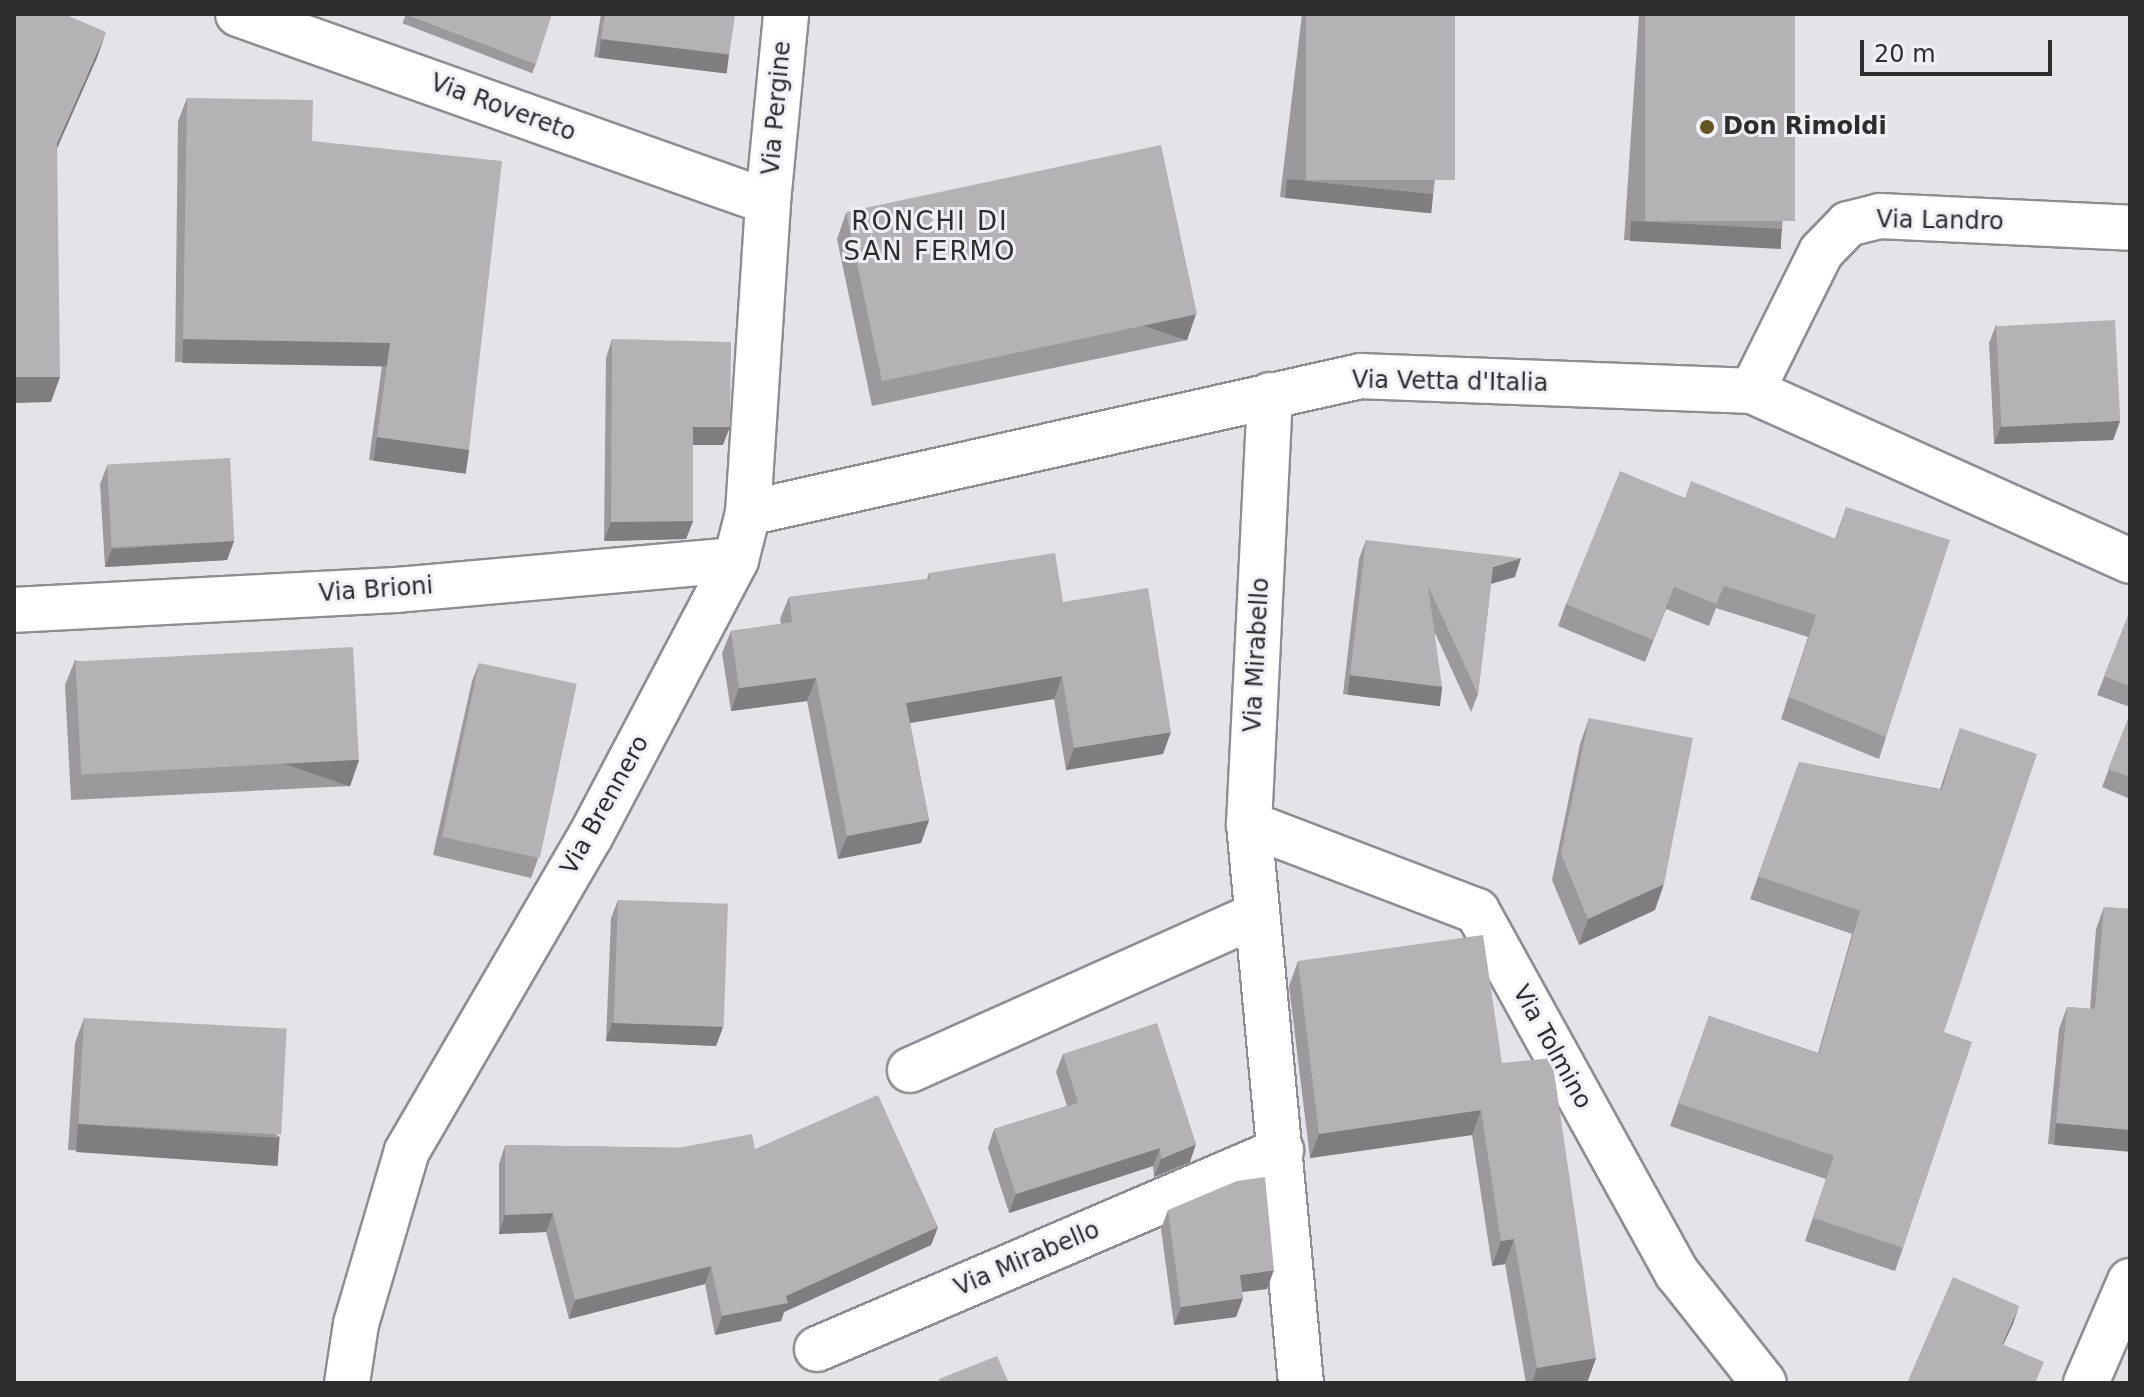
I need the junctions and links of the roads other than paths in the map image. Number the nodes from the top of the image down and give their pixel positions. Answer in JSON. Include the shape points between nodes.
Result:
{"nodes":[{"id":1,"x":238,"y":14,"type":"edge"},
{"id":2,"x":786,"y":14,"type":"edge"},
{"id":3,"x":768,"y":202,"type":"junction"},
{"id":4,"x":2130,"y":228,"type":"edge"},
{"id":5,"x":1752,"y":391,"type":"junction"},
{"id":6,"x":1270,"y":395,"type":"junction"},
{"id":7,"x":748,"y":513,"type":"junction"},
{"id":8,"x":736,"y":560,"type":"junction"},
{"id":9,"x":2130,"y":561,"type":"edge"},
{"id":10,"x":14,"y":610,"type":"edge"},
{"id":11,"x":1249,"y":824,"type":"junction"},
{"id":12,"x":1257,"y":915,"type":"junction"},
{"id":13,"x":910,"y":1070,"type":"dead end"},
{"id":14,"x":1281,"y":1150,"type":"junction"},
{"id":15,"x":2130,"y":1281,"type":"edge"},
{"id":16,"x":817,"y":1349,"type":"dead end"},
{"id":17,"x":347,"y":1383,"type":"edge"},
{"id":18,"x":1301,"y":1383,"type":"edge"},
{"id":19,"x":1764,"y":1383,"type":"edge"},
{"id":20,"x":2086,"y":1383,"type":"edge"}],
"edges":[{"from":1,"to":3,"type":"street","name":"Via Rovereto"},
{"from":2,"to":3,"type":"street","name":"Via Pergine"},
{"from":3,"to":7,"type":"street","name":"Via Brennero"},
{"from":4,"to":5,"type":"street","name":"Via Landro","via":[[1880,216],[1848,224],[1821,252]]},
{"from":5,"to":6,"type":"street","name":"Via Vetta d'Italia","via":[[1361,376]]},
{"from":5,"to":9,"type":"street","name":"Via Vetta d'Italia"},
{"from":6,"to":7,"type":"street","name":"Via Vetta d'Italia"},
{"from":6,"to":11,"type":"street","name":"Via Mirabello"},
{"from":7,"to":8,"type":"street","name":"Via Brennero"},
{"from":8,"to":10,"type":"street","name":"Via Brioni","via":[[397,590]]},
{"from":8,"to":17,"type":"street","name":"Via Brennero","via":[[590,837],[407,1151],[356,1324]]},
{"from":11,"to":12,"type":"street","name":"Via Mirabello"},
{"from":11,"to":19,"type":"street","name":"Via Tolmino","via":[[1477,911],[1677,1273]]},
{"from":12,"to":13,"type":"street"},
{"from":12,"to":14,"type":"street","name":"Via Mirabello"},
{"from":14,"to":16,"type":"street","name":"Via Mirabello"},
{"from":14,"to":18,"type":"street","name":"Via Mirabello"},
{"from":15,"to":20,"type":"street"}]}
